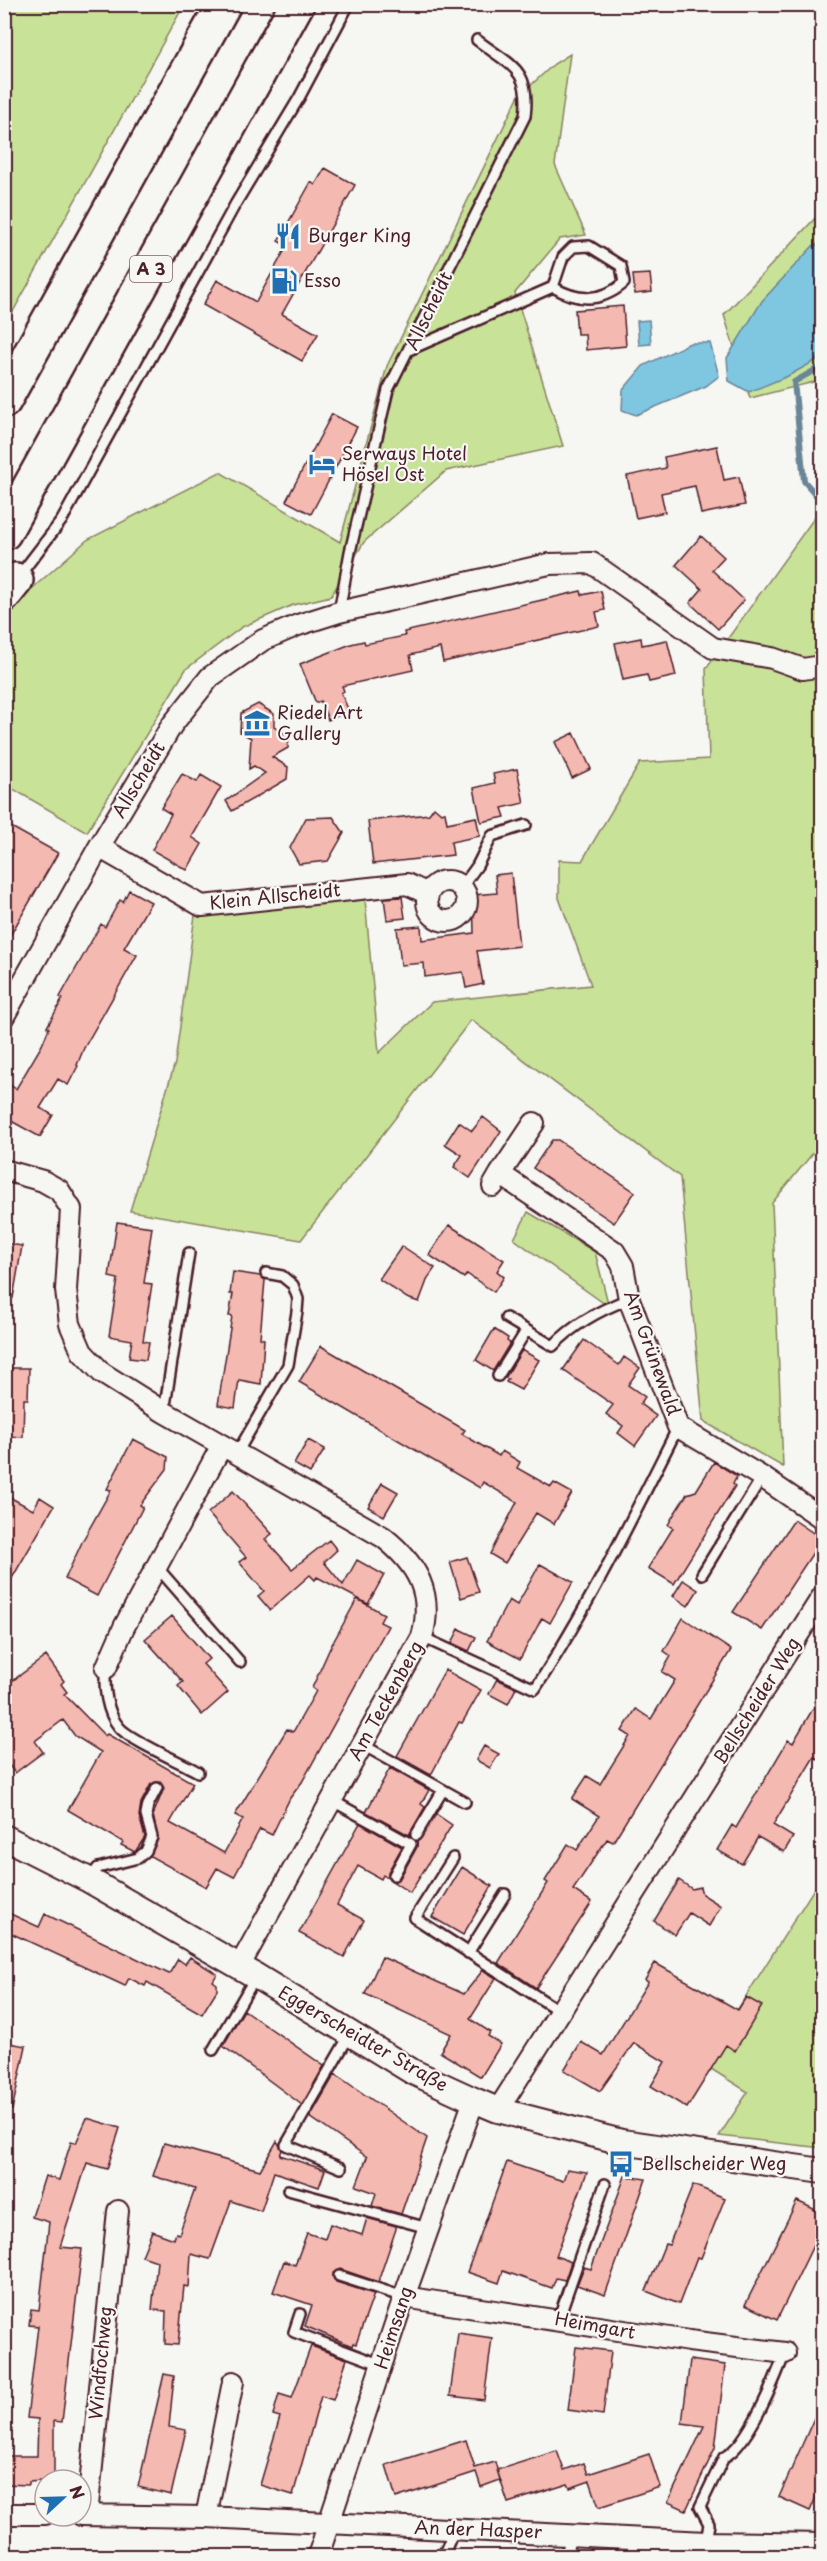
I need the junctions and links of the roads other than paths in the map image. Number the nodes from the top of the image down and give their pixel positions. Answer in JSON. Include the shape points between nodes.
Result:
{"nodes":[{"id":1,"x":224,"y":4,"type":"edge"},
{"id":2,"x":297,"y":4,"type":"edge"},
{"id":3,"x":349,"y":4,"type":"edge"},
{"id":4,"x":477,"y":40,"type":"dead end"},
{"id":5,"x":554,"y":287,"type":"junction"},
{"id":6,"x":410,"y":350,"type":"junction"},
{"id":7,"x":4,"y":401,"type":"edge"},
{"id":8,"x":4,"y":533,"type":"edge"},
{"id":9,"x":10,"y":588,"type":"edge"},
{"id":10,"x":339,"y":612,"type":"junction"},
{"id":11,"x":822,"y":666,"type":"edge"},
{"id":12,"x":526,"y":825,"type":"dead end"},
{"id":13,"x":99,"y":847,"type":"junction"},
{"id":14,"x":461,"y":888,"type":"junction"},
{"id":15,"x":428,"y":894,"type":"junction"},
{"id":16,"x":4,"y":1016,"type":"edge"},
{"id":17,"x":534,"y":1123,"type":"dead end"},
{"id":18,"x":4,"y":1170,"type":"edge"},
{"id":19,"x":189,"y":1253,"type":"dead end"},
{"id":20,"x":266,"y":1273,"type":"dead end"},
{"id":21,"x":629,"y":1299,"type":"junction"},
{"id":22,"x":506,"y":1318,"type":"dead end"},
{"id":23,"x":526,"y":1331,"type":"junction"},
{"id":24,"x":498,"y":1376,"type":"dead end"},
{"id":25,"x":164,"y":1412,"type":"junction"},
{"id":26,"x":678,"y":1427,"type":"junction"},
{"id":27,"x":230,"y":1449,"type":"junction"},
{"id":28,"x":762,"y":1477,"type":"junction"},
{"id":29,"x":822,"y":1518,"type":"edge"},
{"id":30,"x":157,"y":1567,"type":"junction"},
{"id":31,"x":702,"y":1574,"type":"dead end"},
{"id":32,"x":822,"y":1597,"type":"edge"},
{"id":33,"x":422,"y":1637,"type":"junction"},
{"id":34,"x":240,"y":1662,"type":"dead end"},
{"id":35,"x":106,"y":1668,"type":"joint"},
{"id":36,"x":361,"y":1744,"type":"junction"},
{"id":37,"x":198,"y":1772,"type":"dead end"},
{"id":38,"x":157,"y":1788,"type":"dead end"},
{"id":39,"x":443,"y":1790,"type":"junction"},
{"id":40,"x":331,"y":1800,"type":"junction"},
{"id":41,"x":465,"y":1802,"type":"dead end"},
{"id":42,"x":417,"y":1835,"type":"dead end"},
{"id":43,"x":4,"y":1837,"type":"edge"},
{"id":44,"x":453,"y":1858,"type":"dead end"},
{"id":45,"x":394,"y":1875,"type":"dead end"},
{"id":46,"x":89,"y":1880,"type":"junction"},
{"id":47,"x":505,"y":1894,"type":"dead end"},
{"id":48,"x":468,"y":1953,"type":"junction"},
{"id":49,"x":248,"y":1971,"type":"junction"},
{"id":50,"x":561,"y":2013,"type":"junction"},
{"id":51,"x":351,"y":2034,"type":"junction"},
{"id":52,"x":213,"y":2050,"type":"dead end"},
{"id":53,"x":474,"y":2100,"type":"junction"},
{"id":54,"x":498,"y":2110,"type":"junction"},
{"id":55,"x":341,"y":2168,"type":"dead end"},
{"id":56,"x":822,"y":2171,"type":"edge"},
{"id":57,"x":605,"y":2184,"type":"dead end"},
{"id":58,"x":288,"y":2190,"type":"dead end"},
{"id":59,"x":118,"y":2211,"type":"dead end"},
{"id":60,"x":428,"y":2228,"type":"junction"},
{"id":61,"x":339,"y":2276,"type":"dead end"},
{"id":62,"x":404,"y":2297,"type":"junction"},
{"id":63,"x":300,"y":2314,"type":"dead end"},
{"id":64,"x":558,"y":2320,"type":"junction"},
{"id":65,"x":785,"y":2352,"type":"joint"},
{"id":66,"x":382,"y":2365,"type":"junction"},
{"id":67,"x":233,"y":2382,"type":"dead end"},
{"id":68,"x":89,"y":2468,"type":"edge"},
{"id":69,"x":4,"y":2514,"type":"edge"},
{"id":70,"x":33,"y":2514,"type":"edge"},
{"id":71,"x":93,"y":2515,"type":"edge"},
{"id":72,"x":206,"y":2517,"type":"junction"},
{"id":73,"x":331,"y":2522,"type":"junction"},
{"id":74,"x":454,"y":2530,"type":"junction"},
{"id":75,"x":574,"y":2534,"type":"junction"},
{"id":76,"x":698,"y":2546,"type":"edge"},
{"id":77,"x":818,"y":2548,"type":"edge"},
{"id":78,"x":318,"y":2556,"type":"edge"},
{"id":79,"x":443,"y":2556,"type":"edge"},
{"id":80,"x":564,"y":2556,"type":"edge"}],
"edges":[{"from":1,"to":7,"type":"highway"},
{"from":2,"to":8,"type":"highway","number":"A 3"},
{"from":3,"to":9,"type":"lane","via":[[62,520]]},
{"from":4,"to":6,"type":"lane","name":"Allscheidt","via":[[524,76],[528,95],[525,116]]},
{"from":5,"to":5,"type":"lane","via":[[569,297],[588,299],[610,294],[624,283],[621,266],[589,246],[573,247],[563,257]]},
{"from":5,"to":6,"type":"lane"},
{"from":6,"to":10,"type":"lane","name":"Allscheidt","via":[[388,390]]},
{"from":10,"to":11,"type":"street","name":"Allscheidt","via":[[549,564],[592,562],[713,648],[772,658],[803,669]]},
{"from":10,"to":13,"type":"street","name":"Allscheidt","via":[[263,640],[210,677],[172,725]]},
{"from":12,"to":14,"type":"lane","via":[[492,836]]},
{"from":13,"to":15,"type":"street","name":"Klein Allscheidt","via":[[202,906],[407,884]]},
{"from":13,"to":16,"type":"street","name":"Allscheidt"},
{"from":14,"to":15,"type":"street","via":[[454,882],[443,881]]},
{"from":14,"to":15,"type":"street","via":[[466,906],[458,918],[450,920],[434,916],[428,909]]},
{"from":17,"to":21,"type":"street","name":"Am Grünewald","via":[[496,1180],[614,1251],[623,1266]]},
{"from":18,"to":25,"type":"street","name":"Am Teckenberg","via":[[59,1190],[71,1209],[66,1290],[70,1324],[82,1352],[102,1373]]},
{"from":19,"to":25,"type":"lane"},
{"from":20,"to":27,"type":"lane","via":[[282,1276],[293,1285],[298,1299],[288,1365]]},
{"from":21,"to":23,"type":"lane","via":[[579,1325],[553,1346]]},
{"from":21,"to":26,"type":"street","name":"Am Grünewald"},
{"from":22,"to":23,"type":"lane"},
{"from":23,"to":24,"type":"lane"},
{"from":25,"to":27,"type":"street","name":"Am Teckenberg"},
{"from":26,"to":28,"type":"street","name":"Am Grünewald"},
{"from":26,"to":33,"type":"lane","via":[[569,1638],[535,1689]]},
{"from":27,"to":30,"type":"street"},
{"from":27,"to":33,"type":"street","name":"Am Teckenberg","via":[[404,1553],[425,1593],[428,1617]]},
{"from":28,"to":29,"type":"street","name":"Am Grünewald"},
{"from":28,"to":31,"type":"lane"},
{"from":30,"to":34,"type":"lane"},
{"from":30,"to":35,"type":"street"},
{"from":32,"to":50,"type":"street","name":"Bellscheider Weg"},
{"from":33,"to":36,"type":"street","name":"Am Teckenberg"},
{"from":35,"to":37,"type":"lane","via":[[104,1682],[112,1717],[120,1730]]},
{"from":36,"to":39,"type":"lane"},
{"from":36,"to":40,"type":"street","name":"Am Teckenberg"},
{"from":38,"to":46,"type":"lane","via":[[146,1815],[152,1837],[146,1851],[138,1858],[98,1868]]},
{"from":39,"to":41,"type":"lane"},
{"from":39,"to":42,"type":"lane"},
{"from":40,"to":45,"type":"lane","via":[[411,1844]]},
{"from":40,"to":49,"type":"street","name":"Am Teckenberg"},
{"from":43,"to":46,"type":"street","name":"Eggerscheidter Straße"},
{"from":44,"to":48,"type":"lane","via":[[415,1918]]},
{"from":46,"to":49,"type":"street","name":"Eggerscheidter Straße"},
{"from":47,"to":48,"type":"lane"},
{"from":48,"to":50,"type":"lane"},
{"from":49,"to":51,"type":"street","name":"Eggerscheidter Straße"},
{"from":49,"to":52,"type":"lane"},
{"from":50,"to":54,"type":"street","name":"Bellscheider Weg"},
{"from":51,"to":53,"type":"street","name":"Eggerscheidter Straße","via":[[413,2072]]},
{"from":51,"to":55,"type":"lane","via":[[286,2145]]},
{"from":53,"to":54,"type":"street","name":"Eggerscheidter Straße"},
{"from":53,"to":60,"type":"street","name":"Heimsang"},
{"from":54,"to":56,"type":"street","name":"Eggerscheidter Straße","via":[[622,2142]]},
{"from":57,"to":64,"type":"lane"},
{"from":58,"to":60,"type":"lane"},
{"from":59,"to":68,"type":"street","name":"Windfochweg"},
{"from":60,"to":62,"type":"street","name":"Heimsang"},
{"from":61,"to":62,"type":"lane"},
{"from":62,"to":64,"type":"street","name":"Heimgart"},
{"from":62,"to":66,"type":"street","name":"Heimsang"},
{"from":63,"to":66,"type":"lane","via":[[294,2332]]},
{"from":64,"to":65,"type":"street","name":"Heimgart"},
{"from":65,"to":76,"type":"lane","via":[[770,2391],[735,2452],[724,2457],[700,2507],[709,2524]]},
{"from":66,"to":73,"type":"street","name":"Heimsang"},
{"from":67,"to":72,"type":"street"},
{"from":69,"to":70,"type":"street"},
{"from":71,"to":72,"type":"street","name":"An der Hasper"},
{"from":72,"to":73,"type":"street","name":"An der Hasper"},
{"from":73,"to":74,"type":"street","name":"An der Hasper"},
{"from":73,"to":78,"type":"street","name":"Heimsang"},
{"from":74,"to":75,"type":"street","name":"An der Hasper"},
{"from":74,"to":79,"type":"lane"},
{"from":75,"to":76,"type":"street","name":"An der Hasper"},
{"from":75,"to":80,"type":"lane"},
{"from":76,"to":77,"type":"street","name":"An der Hasper"}]}
